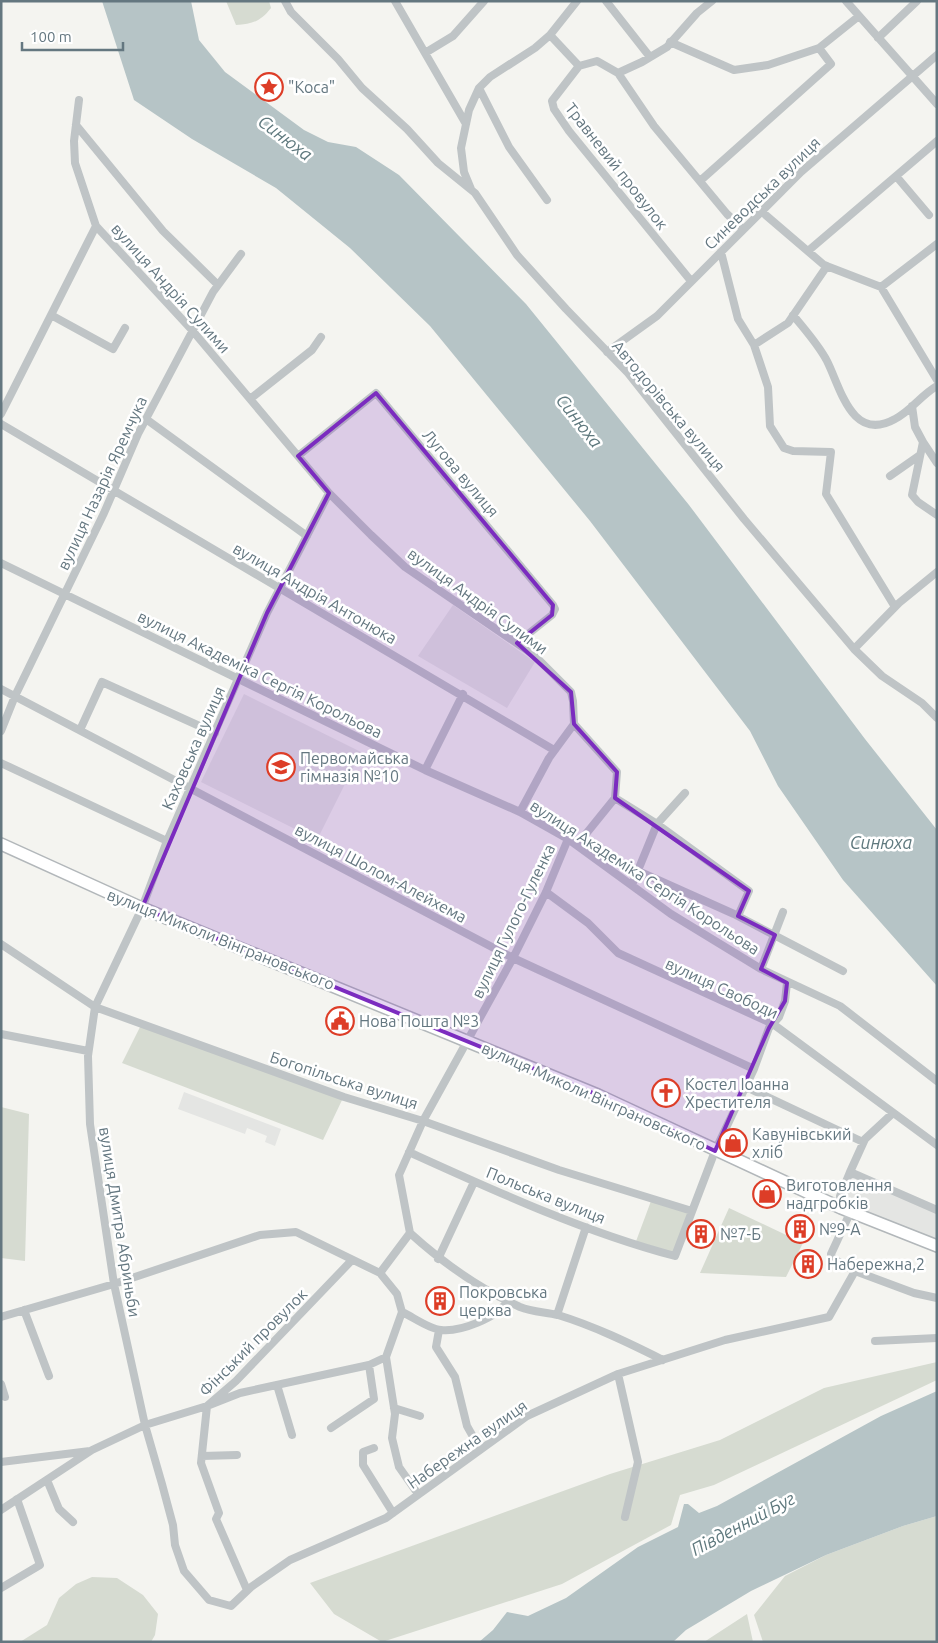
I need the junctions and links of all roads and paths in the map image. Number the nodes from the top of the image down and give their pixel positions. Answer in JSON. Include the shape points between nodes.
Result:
{"nodes":[{"id":1,"x":285,"y":1,"type":"edge"},
{"id":2,"x":395,"y":1,"type":"edge"},
{"id":3,"x":484,"y":1,"type":"edge"},
{"id":4,"x":577,"y":1,"type":"edge"},
{"id":5,"x":606,"y":1,"type":"edge"},
{"id":6,"x":712,"y":1,"type":"edge"},
{"id":7,"x":846,"y":1,"type":"edge"},
{"id":8,"x":917,"y":1,"type":"edge"},
{"id":9,"x":859,"y":16,"type":"junction"},
{"id":10,"x":550,"y":35,"type":"junction"},
{"id":11,"x":878,"y":38,"type":"junction"},
{"id":12,"x":670,"y":42,"type":"junction"},
{"id":13,"x":819,"y":48,"type":"junction"},
{"id":14,"x":424,"y":53,"type":"junction"},
{"id":15,"x":937,"y":55,"type":"edge"},
{"id":16,"x":650,"y":57,"type":"junction"},
{"id":17,"x":579,"y":66,"type":"junction"},
{"id":18,"x":618,"y":73,"type":"junction"},
{"id":19,"x":912,"y":76,"type":"junction"},
{"id":20,"x":479,"y":88,"type":"junction"},
{"id":21,"x":79,"y":100,"type":"dead end"},
{"id":22,"x":937,"y":104,"type":"edge"},
{"id":23,"x":466,"y":124,"type":"junction"},
{"id":24,"x":76,"y":125,"type":"junction"},
{"id":25,"x":937,"y":141,"type":"edge"},
{"id":26,"x":896,"y":176,"type":"junction"},
{"id":27,"x":700,"y":181,"type":"junction"},
{"id":28,"x":471,"y":189,"type":"junction"},
{"id":29,"x":547,"y":200,"type":"dead end"},
{"id":30,"x":760,"y":211,"type":"junction"},
{"id":31,"x":929,"y":215,"type":"dead end"},
{"id":32,"x":96,"y":226,"type":"junction"},
{"id":33,"x":743,"y":230,"type":"junction"},
{"id":34,"x":937,"y":244,"type":"edge"},
{"id":35,"x":808,"y":251,"type":"junction"},
{"id":36,"x":721,"y":252,"type":"junction"},
{"id":37,"x":241,"y":254,"type":"dead end"},
{"id":38,"x":827,"y":266,"type":"junction"},
{"id":39,"x":692,"y":282,"type":"junction"},
{"id":40,"x":218,"y":285,"type":"junction"},
{"id":41,"x":881,"y":287,"type":"junction"},
{"id":42,"x":51,"y":315,"type":"junction"},
{"id":43,"x":793,"y":315,"type":"junction"},
{"id":44,"x":125,"y":328,"type":"dead end"},
{"id":45,"x":192,"y":330,"type":"junction"},
{"id":46,"x":321,"y":337,"type":"dead end"},
{"id":47,"x":754,"y":345,"type":"junction"},
{"id":48,"x":607,"y":352,"type":"junction"},
{"id":49,"x":937,"y":380,"type":"edge"},
{"id":50,"x":937,"y":386,"type":"edge"},
{"id":51,"x":250,"y":399,"type":"junction"},
{"id":52,"x":912,"y":406,"type":"junction"},
{"id":53,"x":1,"y":414,"type":"edge"},
{"id":54,"x":146,"y":419,"type":"junction"},
{"id":55,"x":1,"y":424,"type":"edge"},
{"id":56,"x":922,"y":442,"type":"junction"},
{"id":57,"x":920,"y":455,"type":"junction"},
{"id":58,"x":298,"y":456,"type":"junction"},
{"id":59,"x":937,"y":463,"type":"edge"},
{"id":60,"x":890,"y":476,"type":"dead end"},
{"id":61,"x":113,"y":491,"type":"junction"},
{"id":62,"x":329,"y":493,"type":"junction"},
{"id":63,"x":937,"y":515,"type":"edge"},
{"id":64,"x":307,"y":536,"type":"junction"},
{"id":65,"x":1,"y":563,"type":"edge"},
{"id":66,"x":937,"y":572,"type":"edge"},
{"id":67,"x":280,"y":589,"type":"junction"},
{"id":68,"x":65,"y":593,"type":"junction"},
{"id":69,"x":894,"y":607,"type":"junction"},
{"id":70,"x":517,"y":643,"type":"junction"},
{"id":71,"x":854,"y":649,"type":"junction"},
{"id":72,"x":238,"y":680,"type":"junction"},
{"id":73,"x":1,"y":689,"type":"edge"},
{"id":74,"x":463,"y":694,"type":"junction"},
{"id":75,"x":15,"y":696,"type":"junction"},
{"id":76,"x":936,"y":717,"type":"edge"},
{"id":77,"x":574,"y":724,"type":"junction"},
{"id":78,"x":80,"y":730,"type":"junction"},
{"id":79,"x":1,"y":731,"type":"edge"},
{"id":80,"x":215,"y":733,"type":"junction"},
{"id":81,"x":554,"y":750,"type":"junction"},
{"id":82,"x":1,"y":763,"type":"edge"},
{"id":83,"x":425,"y":770,"type":"junction"},
{"id":84,"x":190,"y":788,"type":"junction"},
{"id":85,"x":685,"y":793,"type":"dead end"},
{"id":86,"x":615,"y":798,"type":"junction"},
{"id":87,"x":520,"y":812,"type":"junction"},
{"id":88,"x":657,"y":824,"type":"junction"},
{"id":89,"x":568,"y":839,"type":"junction"},
{"id":90,"x":167,"y":841,"type":"junction"},
{"id":91,"x":1,"y":844,"type":"edge"},
{"id":92,"x":577,"y":845,"type":"junction"},
{"id":93,"x":638,"y":871,"type":"junction"},
{"id":94,"x":632,"y":885,"type":"junction"},
{"id":95,"x":546,"y":892,"type":"junction"},
{"id":96,"x":142,"y":908,"type":"junction"},
{"id":97,"x":783,"y":912,"type":"dead end"},
{"id":98,"x":738,"y":916,"type":"junction"},
{"id":99,"x":775,"y":935,"type":"junction"},
{"id":100,"x":1,"y":944,"type":"edge"},
{"id":101,"x":513,"y":958,"type":"junction"},
{"id":102,"x":761,"y":969,"type":"junction"},
{"id":103,"x":843,"y":971,"type":"dead end"},
{"id":104,"x":788,"y":983,"type":"junction"},
{"id":105,"x":95,"y":1007,"type":"junction"},
{"id":106,"x":772,"y":1024,"type":"junction"},
{"id":107,"x":1,"y":1034,"type":"edge"},
{"id":108,"x":469,"y":1040,"type":"junction"},
{"id":109,"x":88,"y":1051,"type":"junction"},
{"id":110,"x":754,"y":1069,"type":"junction"},
{"id":111,"x":937,"y":1081,"type":"edge"},
{"id":112,"x":746,"y":1087,"type":"junction"},
{"id":113,"x":893,"y":1113,"type":"junction"},
{"id":114,"x":423,"y":1121,"type":"junction"},
{"id":115,"x":863,"y":1142,"type":"junction"},
{"id":116,"x":937,"y":1145,"type":"edge"},
{"id":117,"x":716,"y":1151,"type":"junction"},
{"id":118,"x":409,"y":1152,"type":"junction"},
{"id":119,"x":850,"y":1172,"type":"junction"},
{"id":120,"x":474,"y":1182,"type":"junction"},
{"id":121,"x":937,"y":1210,"type":"edge"},
{"id":122,"x":692,"y":1211,"type":"junction"},
{"id":123,"x":846,"y":1211,"type":"junction"},
{"id":124,"x":586,"y":1226,"type":"junction"},
{"id":125,"x":410,"y":1233,"type":"junction"},
{"id":126,"x":937,"y":1246,"type":"edge"},
{"id":127,"x":438,"y":1259,"type":"junction"},
{"id":128,"x":352,"y":1260,"type":"junction"},
{"id":129,"x":855,"y":1271,"type":"junction"},
{"id":130,"x":380,"y":1273,"type":"junction"},
{"id":131,"x":114,"y":1284,"type":"junction"},
{"id":132,"x":937,"y":1298,"type":"edge"},
{"id":133,"x":507,"y":1300,"type":"junction"},
{"id":134,"x":24,"y":1310,"type":"junction"},
{"id":135,"x":402,"y":1312,"type":"junction"},
{"id":136,"x":557,"y":1315,"type":"junction"},
{"id":137,"x":1,"y":1317,"type":"edge"},
{"id":138,"x":439,"y":1330,"type":"junction"},
{"id":139,"x":937,"y":1338,"type":"edge"},
{"id":140,"x":875,"y":1341,"type":"dead end"},
{"id":141,"x":386,"y":1358,"type":"junction"},
{"id":142,"x":663,"y":1360,"type":"junction"},
{"id":143,"x":370,"y":1365,"type":"junction"},
{"id":144,"x":618,"y":1374,"type":"junction"},
{"id":145,"x":48,"y":1376,"type":"dead end"},
{"id":146,"x":1,"y":1384,"type":"edge"},
{"id":147,"x":278,"y":1385,"type":"junction"},
{"id":148,"x":5,"y":1397,"type":"dead end"},
{"id":149,"x":207,"y":1406,"type":"junction"},
{"id":150,"x":394,"y":1408,"type":"junction"},
{"id":151,"x":420,"y":1416,"type":"dead end"},
{"id":152,"x":145,"y":1425,"type":"junction"},
{"id":153,"x":331,"y":1428,"type":"dead end"},
{"id":154,"x":292,"y":1435,"type":"dead end"},
{"id":155,"x":374,"y":1448,"type":"dead end"},
{"id":156,"x":480,"y":1449,"type":"junction"},
{"id":157,"x":92,"y":1450,"type":"junction"},
{"id":158,"x":238,"y":1455,"type":"dead end"},
{"id":159,"x":202,"y":1456,"type":"junction"},
{"id":160,"x":1,"y":1462,"type":"edge"},
{"id":161,"x":47,"y":1480,"type":"junction"},
{"id":162,"x":418,"y":1494,"type":"junction"},
{"id":163,"x":17,"y":1499,"type":"junction"},
{"id":164,"x":1,"y":1510,"type":"edge"},
{"id":165,"x":393,"y":1513,"type":"junction"},
{"id":166,"x":625,"y":1517,"type":"dead end"},
{"id":167,"x":72,"y":1522,"type":"dead end"},
{"id":168,"x":175,"y":1545,"type":"joint"},
{"id":169,"x":1,"y":1588,"type":"edge"},
{"id":170,"x":247,"y":1590,"type":"junction"}],
"edges":[{"from":1,"to":28,"type":"street","via":[[291,12],[362,88],[438,163]]},
{"from":2,"to":14,"type":"street"},
{"from":3,"to":14,"type":"street","via":[[453,36]]},
{"from":4,"to":10,"type":"street"},
{"from":5,"to":16,"type":"street"},
{"from":6,"to":12,"type":"street"},
{"from":7,"to":9,"type":"street"},
{"from":8,"to":11,"type":"street"},
{"from":9,"to":11,"type":"street"},
{"from":9,"to":13,"type":"street"},
{"from":10,"to":17,"type":"street"},
{"from":10,"to":20,"type":"street","via":[[497,71]]},
{"from":11,"to":19,"type":"street"},
{"from":12,"to":13,"type":"street","via":[[734,70],[768,65]]},
{"from":12,"to":16,"type":"street","via":[[668,47]]},
{"from":13,"to":27,"type":"street","via":[[832,64]]},
{"from":14,"to":23,"type":"street"},
{"from":15,"to":19,"type":"street","name":"Синеводська вулиця"},
{"from":16,"to":18,"type":"street"},
{"from":17,"to":18,"type":"street","via":[[597,61]]},
{"from":17,"to":39,"type":"street","name":"Травневий провулок","via":[[555,95],[554,109],[568,131]]},
{"from":18,"to":27,"type":"street","via":[[654,126]]},
{"from":19,"to":22,"type":"street"},
{"from":19,"to":30,"type":"street","name":"Синеводська вулиця"},
{"from":20,"to":23,"type":"street","name":"Автодорівська вулиця"},
{"from":20,"to":29,"type":"street","via":[[509,147]]},
{"from":21,"to":24,"type":"street","name":"вулиця Андрія Сулими"},
{"from":23,"to":28,"type":"street","name":"Автодорівська вулиця","via":[[461,148],[464,172]]},
{"from":24,"to":32,"type":"street","name":"вулиця Андрія Сулими","via":[[75,163]]},
{"from":24,"to":40,"type":"street","via":[[163,231]]},
{"from":25,"to":26,"type":"street"},
{"from":26,"to":31,"type":"street"},
{"from":26,"to":35,"type":"street"},
{"from":27,"to":33,"type":"street"},
{"from":28,"to":48,"type":"street","name":"Автодорівська вулиця","via":[[517,255]]},
{"from":30,"to":33,"type":"street","name":"Синеводська вулиця"},
{"from":30,"to":35,"type":"street"},
{"from":32,"to":42,"type":"street"},
{"from":32,"to":45,"type":"street","name":"вулиця Андрія Сулими"},
{"from":33,"to":36,"type":"street","name":"Синеводська вулиця"},
{"from":34,"to":41,"type":"street"},
{"from":35,"to":38,"type":"street"},
{"from":36,"to":39,"type":"street","name":"Синеводська вулиця"},
{"from":36,"to":47,"type":"street","via":[[738,319]]},
{"from":37,"to":40,"type":"street","name":"вулиця Назарія Яремчука"},
{"from":38,"to":41,"type":"street"},
{"from":38,"to":43,"type":"street"},
{"from":39,"to":48,"type":"street","name":"Синеводська вулиця","via":[[657,316]]},
{"from":40,"to":45,"type":"street","name":"вулиця Назарія Яремчука"},
{"from":41,"to":49,"type":"street"},
{"from":42,"to":44,"type":"street","via":[[113,349]]},
{"from":42,"to":53,"type":"street"},
{"from":43,"to":47,"type":"street","via":[[788,323]]},
{"from":43,"to":52,"type":"street","via":[[822,354],[846,406],[864,424],[878,426],[895,419]]},
{"from":45,"to":51,"type":"street","name":"вулиця Андрія Сулими"},
{"from":45,"to":54,"type":"street","name":"вулиця Назарія Яремчука"},
{"from":46,"to":51,"type":"street","via":[[312,350]]},
{"from":47,"to":69,"type":"street","via":[[768,387],[770,426],[784,448],[831,452],[826,494]]},
{"from":48,"to":71,"type":"street","name":"Автодорівська вулиця","via":[[628,373],[813,603]]},
{"from":50,"to":52,"type":"street"},
{"from":51,"to":58,"type":"street","name":"вулиця Андрія Сулими"},
{"from":52,"to":56,"type":"street","via":[[915,427]]},
{"from":54,"to":61,"type":"street","name":"вулиця Назарія Яремчука"},
{"from":54,"to":64,"type":"street"},
{"from":55,"to":61,"type":"street","name":"вулиця Андрія Антонюка"},
{"from":56,"to":57,"type":"street"},
{"from":56,"to":59,"type":"street"},
{"from":57,"to":60,"type":"street"},
{"from":57,"to":63,"type":"street","via":[[912,495]]},
{"from":58,"to":62,"type":"street","name":"вулиця Андрія Сулими"},
{"from":58,"to":70,"type":"street","name":"Лугова вулиця","via":[[376,393],[553,604],[552,615]]},
{"from":61,"to":67,"type":"street","name":"вулиця Андрія Антонюка"},
{"from":61,"to":68,"type":"street","name":"вулиця Назарія Яремчука"},
{"from":62,"to":64,"type":"street","name":"Каховська вулиця"},
{"from":62,"to":70,"type":"street","name":"вулиця Андрія Сулими","via":[[405,567]]},
{"from":64,"to":67,"type":"street","name":"Каховська вулиця"},
{"from":65,"to":68,"type":"street","name":"вулиця Академіка Сергія Корольова"},
{"from":66,"to":69,"type":"street"},
{"from":67,"to":72,"type":"street","name":"Каховська вулиця"},
{"from":67,"to":74,"type":"street","name":"вулиця Андрія Антонюка"},
{"from":68,"to":72,"type":"street","name":"вулиця Академіка Сергія Корольова"},
{"from":68,"to":75,"type":"street","name":"вулиця Назарія Яремчука"},
{"from":69,"to":71,"type":"street"},
{"from":70,"to":77,"type":"street","name":"вулиця Андрія Сулими","via":[[534,655],[570,692]]},
{"from":71,"to":76,"type":"street","name":"Автодорівська вулиця","via":[[882,676],[922,703]]},
{"from":72,"to":80,"type":"street","name":"Каховська вулиця"},
{"from":72,"to":83,"type":"street","name":"вулиця Академіка Сергія Корольова"},
{"from":73,"to":75,"type":"street","name":"вулиця Шолом-Алейхема"},
{"from":74,"to":81,"type":"street","name":"вулиця Андрія Антонюка"},
{"from":74,"to":83,"type":"street"},
{"from":75,"to":78,"type":"street","name":"вулиця Шолом-Алейхема"},
{"from":75,"to":79,"type":"street","name":"вулиця Назарія Яремчука"},
{"from":77,"to":81,"type":"street"},
{"from":77,"to":86,"type":"street","via":[[617,772]]},
{"from":78,"to":80,"type":"street","via":[[102,682]]},
{"from":78,"to":84,"type":"street","name":"вулиця Шолом-Алейхема"},
{"from":80,"to":84,"type":"street","name":"Каховська вулиця"},
{"from":81,"to":87,"type":"street"},
{"from":82,"to":90,"type":"street"},
{"from":83,"to":87,"type":"street","name":"вулиця Академіка Сергія Корольова"},
{"from":84,"to":90,"type":"street","name":"Каховська вулиця"},
{"from":84,"to":101,"type":"street","name":"вулиця Шолом-Алейхема"},
{"from":85,"to":88,"type":"street"},
{"from":86,"to":88,"type":"street"},
{"from":86,"to":92,"type":"street"},
{"from":87,"to":89,"type":"street","name":"вулиця Академіка Сергія Корольова"},
{"from":88,"to":93,"type":"street"},
{"from":88,"to":98,"type":"street","via":[[748,891]]},
{"from":89,"to":92,"type":"street","name":"вулиця Академіка Сергія Корольова"},
{"from":89,"to":95,"type":"street","name":"вулиця Гулого-Гуленка"},
{"from":90,"to":96,"type":"street","name":"Каховська вулиця"},
{"from":91,"to":96,"type":"main road","name":"вулиця Миколи Вінграновського"},
{"from":92,"to":94,"type":"street","name":"вулиця Академіка Сергія Корольова"},
{"from":93,"to":94,"type":"street"},
{"from":93,"to":98,"type":"street"},
{"from":94,"to":102,"type":"street","name":"вулиця Академіка Сергія Корольова"},
{"from":95,"to":101,"type":"street","name":"вулиця Гулого-Гуленка"},
{"from":95,"to":106,"type":"street","name":"вулиця Свободи","via":[[588,923],[618,953]]},
{"from":96,"to":105,"type":"street","name":"вулиця Дмитра Абриньби"},
{"from":96,"to":108,"type":"main road","name":"вулиця Миколи Вінграновського"},
{"from":97,"to":99,"type":"street"},
{"from":98,"to":99,"type":"street"},
{"from":99,"to":102,"type":"street"},
{"from":99,"to":103,"type":"street"},
{"from":100,"to":105,"type":"street","name":"Богопільська вулиця"},
{"from":101,"to":108,"type":"street","name":"вулиця Гулого-Гуленка"},
{"from":101,"to":110,"type":"street","name":"вулиця Шолом-Алейхема"},
{"from":102,"to":104,"type":"street","name":"вулиця Академіка Сергія Корольова"},
{"from":104,"to":106,"type":"street","via":[[779,1017]]},
{"from":104,"to":111,"type":"street","name":"вулиця Академіка Сергія Корольова","via":[[840,1006]]},
{"from":105,"to":109,"type":"street","name":"вулиця Дмитра Абриньби"},
{"from":105,"to":114,"type":"street","name":"Богопільська вулиця","via":[[344,1098]]},
{"from":106,"to":110,"type":"street"},
{"from":106,"to":113,"type":"street","name":"вулиця Свободи"},
{"from":107,"to":109,"type":"street"},
{"from":108,"to":114,"type":"street","name":"вулиця Гулого-Гуленка"},
{"from":108,"to":117,"type":"main road","name":"вулиця Миколи Вінграновського","via":[[598,1095]]},
{"from":109,"to":131,"type":"street","name":"вулиця Дмитра Абриньби","via":[[90,1124]]},
{"from":110,"to":112,"type":"street"},
{"from":112,"to":115,"type":"street"},
{"from":112,"to":117,"type":"street"},
{"from":113,"to":115,"type":"street"},
{"from":113,"to":116,"type":"street","name":"вулиця Свободи"},
{"from":114,"to":118,"type":"street","name":"вулиця Гулого-Гуленка"},
{"from":114,"to":122,"type":"street","name":"Богопільська вулиця","via":[[559,1170]]},
{"from":115,"to":119,"type":"street"},
{"from":117,"to":122,"type":"street"},
{"from":117,"to":123,"type":"main road","name":"вулиця Миколи Вінграновського"},
{"from":118,"to":120,"type":"street","name":"Польська вулиця"},
{"from":118,"to":125,"type":"street","name":"вулиця Гулого-Гуленка","via":[[399,1175]]},
{"from":119,"to":121,"type":"street"},
{"from":119,"to":123,"type":"street","via":[[840,1196]]},
{"from":120,"to":124,"type":"street","name":"Польська вулиця"},
{"from":120,"to":127,"type":"street"},
{"from":122,"to":124,"type":"street","name":"Польська вулиця","via":[[675,1256],[635,1246]]},
{"from":123,"to":126,"type":"main road","name":"вулиця Миколи Вінграновського"},
{"from":123,"to":129,"type":"street","via":[[831,1254],[832,1258]]},
{"from":124,"to":136,"type":"street"},
{"from":125,"to":127,"type":"street"},
{"from":125,"to":130,"type":"street"},
{"from":127,"to":133,"type":"street"},
{"from":128,"to":130,"type":"street"},
{"from":128,"to":131,"type":"street","via":[[296,1232],[260,1235]]},
{"from":128,"to":149,"type":"street","name":"Фінський провулок","via":[[236,1381]]},
{"from":129,"to":132,"type":"street"},
{"from":129,"to":142,"type":"street","name":"Набережна вулиця","via":[[829,1317],[725,1340]]},
{"from":130,"to":135,"type":"street","via":[[397,1294]]},
{"from":131,"to":134,"type":"street"},
{"from":131,"to":152,"type":"street","name":"вулиця Дмитра Абриньби"},
{"from":133,"to":136,"type":"street","via":[[523,1308]]},
{"from":133,"to":138,"type":"street","via":[[503,1308],[482,1320],[454,1330]]},
{"from":134,"to":137,"type":"street"},
{"from":134,"to":145,"type":"street"},
{"from":135,"to":138,"type":"street"},
{"from":135,"to":141,"type":"street"},
{"from":136,"to":142,"type":"street"},
{"from":138,"to":156,"type":"street","via":[[436,1347],[454,1377],[467,1426]]},
{"from":139,"to":140,"type":"street"},
{"from":141,"to":143,"type":"street"},
{"from":141,"to":150,"type":"street"},
{"from":142,"to":144,"type":"street","name":"Набережна вулиця"},
{"from":143,"to":147,"type":"street"},
{"from":143,"to":153,"type":"street","via":[[374,1399]]},
{"from":144,"to":156,"type":"street","name":"Набережна вулиця","via":[[526,1416]]},
{"from":144,"to":166,"type":"street","via":[[638,1462]]},
{"from":146,"to":148,"type":"street"},
{"from":147,"to":149,"type":"street","via":[[240,1393]]},
{"from":147,"to":154,"type":"street"},
{"from":149,"to":152,"type":"street"},
{"from":149,"to":159,"type":"street","name":"Фінський провулок"},
{"from":150,"to":151,"type":"street"},
{"from":150,"to":162,"type":"street","via":[[392,1438],[399,1467]]},
{"from":152,"to":157,"type":"street"},
{"from":152,"to":168,"type":"street","name":"вулиця Дмитра Абриньби"},
{"from":155,"to":165,"type":"street","via":[[364,1452],[363,1465]]},
{"from":156,"to":162,"type":"street","name":"Набережна вулиця"},
{"from":157,"to":160,"type":"street"},
{"from":157,"to":161,"type":"street"},
{"from":158,"to":159,"type":"street"},
{"from":159,"to":170,"type":"street","name":"Фінський провулок","via":[[201,1463],[219,1513],[216,1519]]},
{"from":161,"to":163,"type":"street"},
{"from":161,"to":167,"type":"street","via":[[59,1509]]},
{"from":162,"to":165,"type":"street","name":"Набережна вулиця"},
{"from":163,"to":164,"type":"street"},
{"from":163,"to":169,"type":"street","via":[[40,1565]]},
{"from":165,"to":170,"type":"street","name":"Набережна вулиця","via":[[290,1560]]},
{"from":168,"to":170,"type":"street","name":"Набережна вулиця","via":[[184,1571],[209,1600],[230,1606]]}]}
